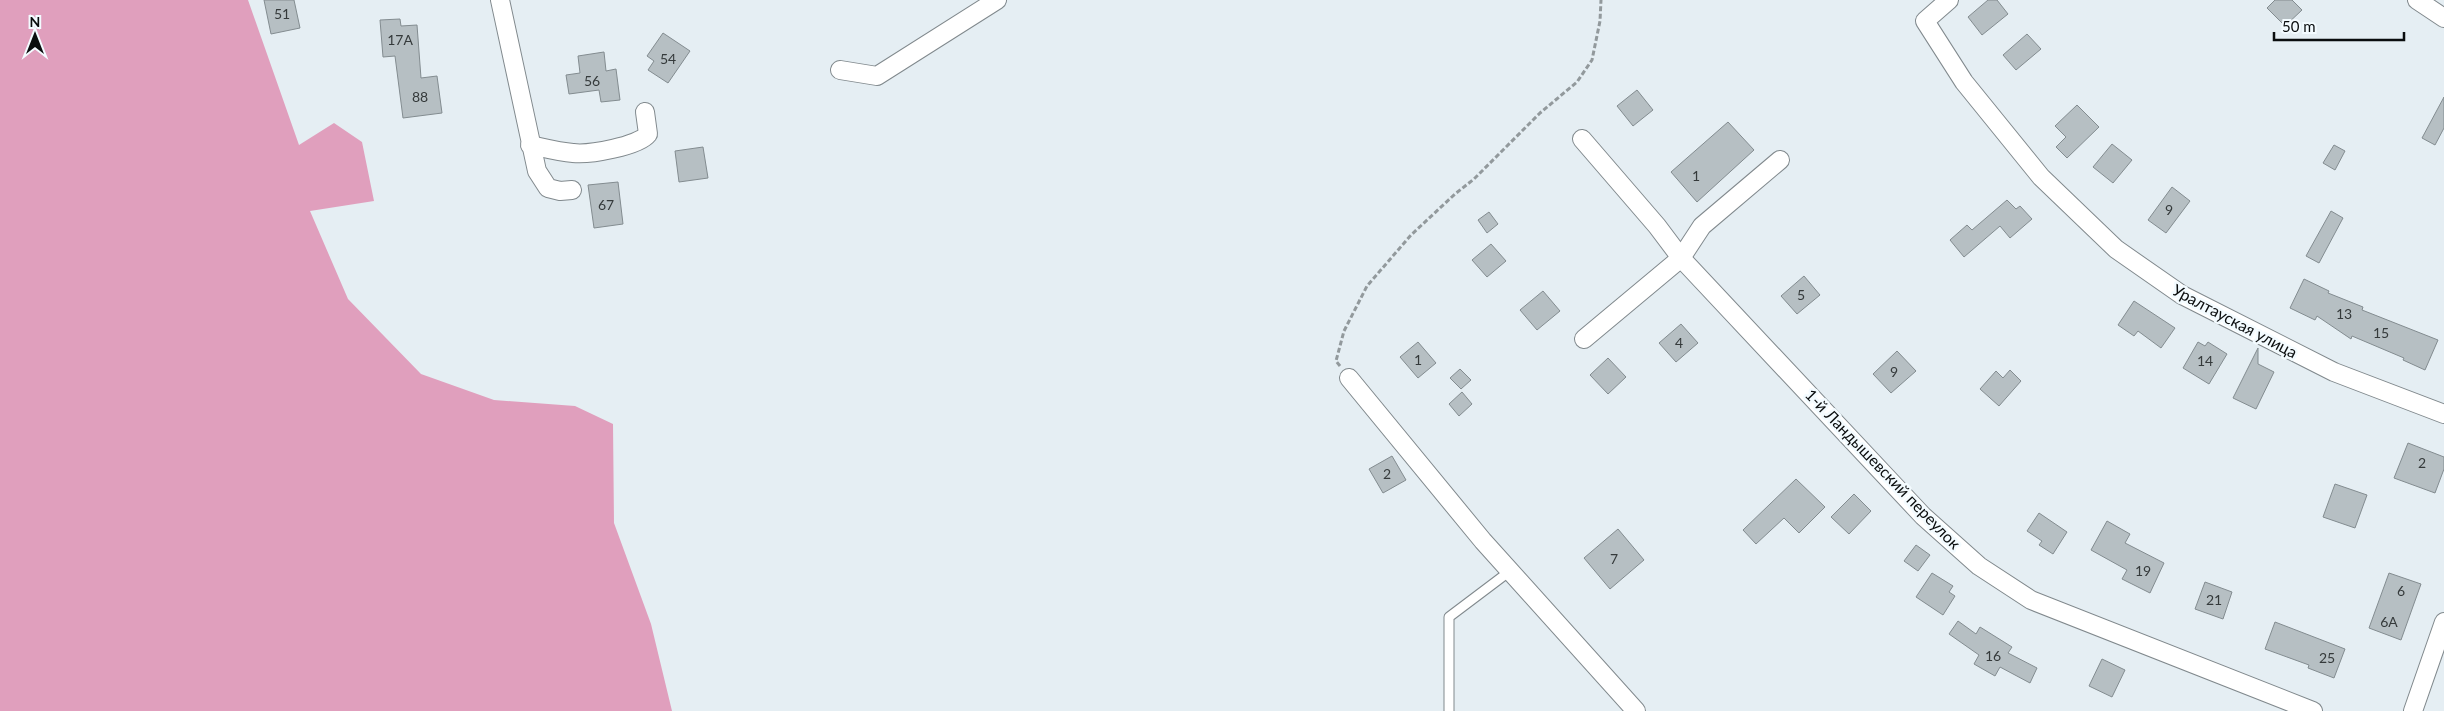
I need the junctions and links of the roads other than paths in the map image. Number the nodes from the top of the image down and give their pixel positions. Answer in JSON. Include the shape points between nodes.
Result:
{"nodes":[{"id":1,"x":500,"y":0,"type":"edge"},
{"id":2,"x":996,"y":0,"type":"edge"},
{"id":3,"x":1949,"y":0,"type":"edge"},
{"id":4,"x":2417,"y":0,"type":"edge"},
{"id":5,"x":2444,"y":18,"type":"edge"},
{"id":6,"x":840,"y":70,"type":"dead end"},
{"id":7,"x":645,"y":112,"type":"dead end"},
{"id":8,"x":1582,"y":140,"type":"dead end"},
{"id":9,"x":530,"y":145,"type":"junction"},
{"id":10,"x":1780,"y":160,"type":"dead end"},
{"id":11,"x":572,"y":190,"type":"dead end"},
{"id":12,"x":1682,"y":258,"type":"junction"},
{"id":13,"x":1584,"y":339,"type":"dead end"},
{"id":14,"x":1349,"y":378,"type":"road end"},
{"id":15,"x":2444,"y":414,"type":"edge"},
{"id":16,"x":1510,"y":571,"type":"junction"},
{"id":17,"x":2444,"y":622,"type":"edge"},
{"id":18,"x":1449,"y":711,"type":"edge"},
{"id":19,"x":1636,"y":711,"type":"edge"},
{"id":20,"x":2313,"y":711,"type":"edge"},
{"id":21,"x":2413,"y":711,"type":"edge"}],
"edges":[{"from":1,"to":9,"type":"street"},
{"from":2,"to":6,"type":"street","via":[[877,76]]},
{"from":3,"to":15,"type":"street","name":"Уралтауская улица","via":[[1925,21],[1964,82],[2041,177],[2116,249],[2182,295],[2334,372]]},
{"from":4,"to":5,"type":"street"},
{"from":7,"to":9,"type":"street","via":[[648,134],[644,140],[575,153]]},
{"from":8,"to":12,"type":"street","name":"1-й Ландышевский переулок"},
{"from":9,"to":11,"type":"street","via":[[536,171],[548,188]]},
{"from":10,"to":12,"type":"street","via":[[1702,226]]},
{"from":12,"to":13,"type":"street"},
{"from":12,"to":20,"type":"street","name":"1-й Ландышевский переулок","via":[[1923,516],[1979,566],[2032,600]]},
{"from":14,"to":16,"type":"street"},
{"from":16,"to":18,"type":"lane","via":[[1448,617]]},
{"from":16,"to":19,"type":"street"},
{"from":17,"to":21,"type":"street"}]}
